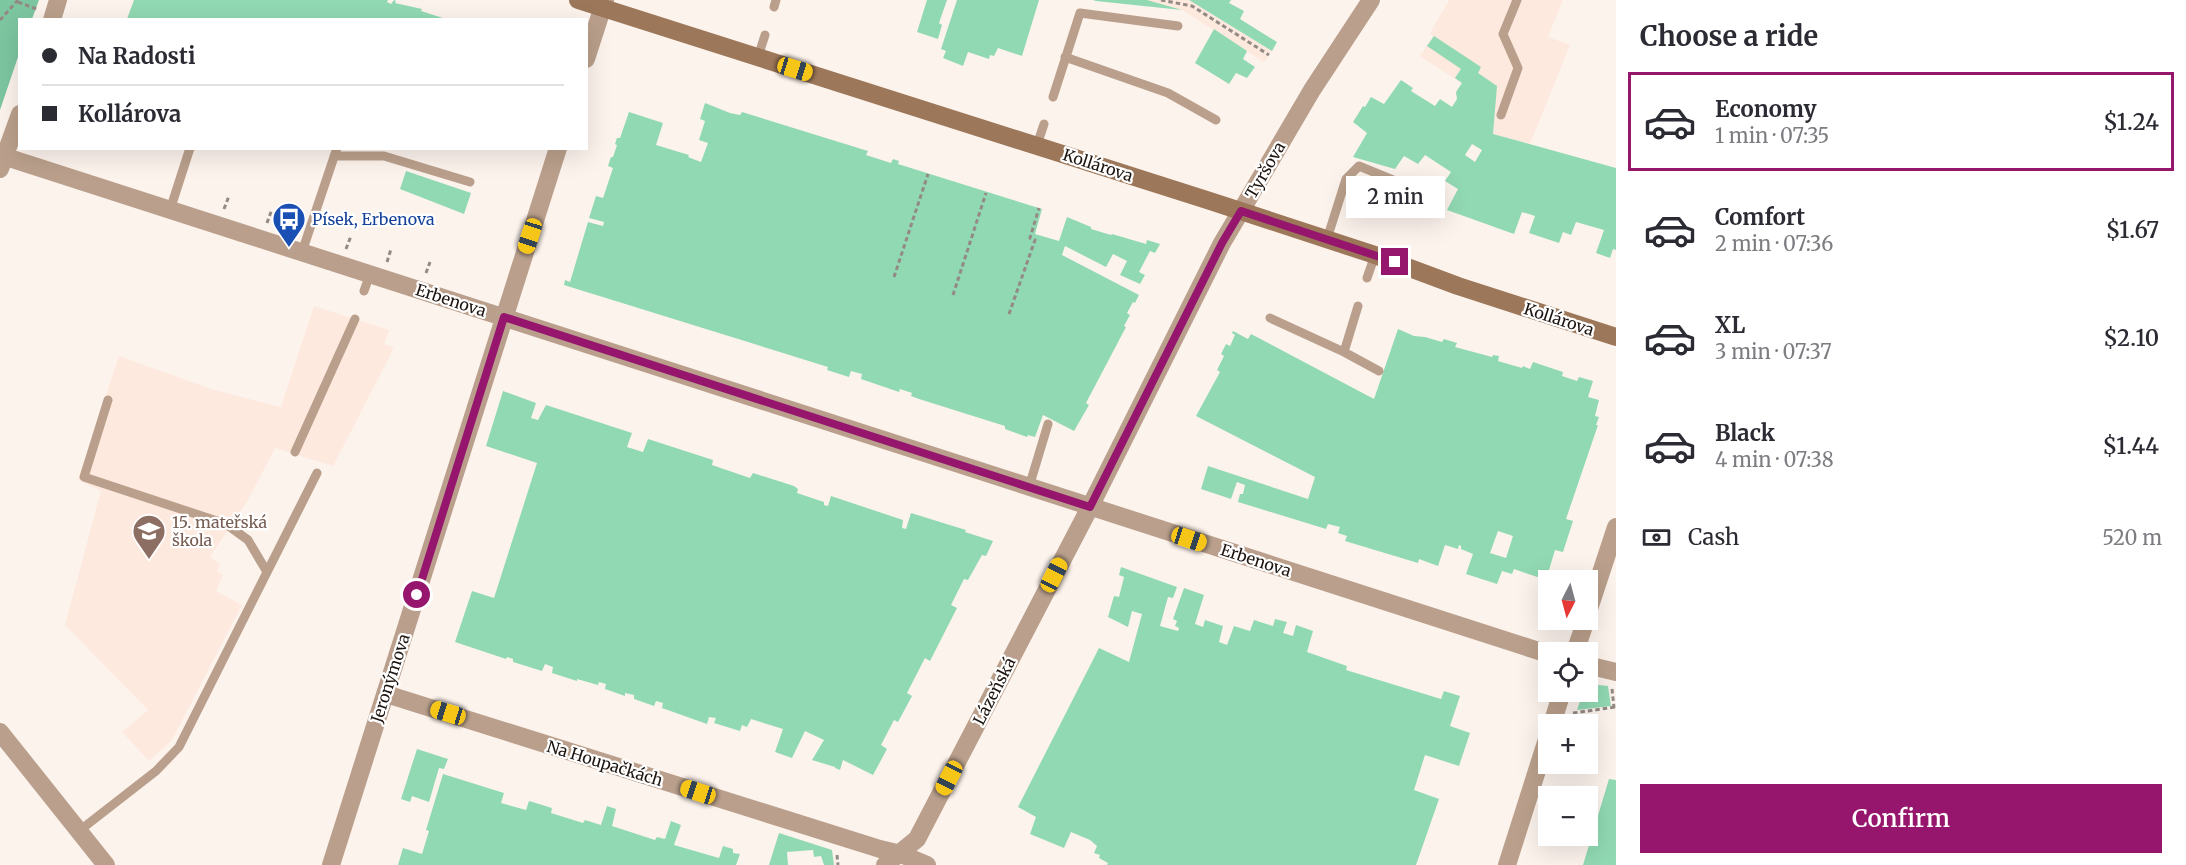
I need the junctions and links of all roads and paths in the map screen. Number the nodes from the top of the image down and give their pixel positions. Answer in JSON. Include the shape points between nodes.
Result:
{"nodes":[{"id":1,"x":18,"y":0,"type":"edge"},
{"id":2,"x":58,"y":0,"type":"edge"},
{"id":3,"x":579,"y":0,"type":"edge"},
{"id":4,"x":1161,"y":0,"type":"edge"},
{"id":5,"x":1371,"y":0,"type":"edge"},
{"id":6,"x":1517,"y":0,"type":"edge"},
{"id":7,"x":604,"y":4,"type":"edge"},
{"id":8,"x":53,"y":18,"type":"edge"},
{"id":9,"x":0,"y":21,"type":"edge"},
{"id":10,"x":1178,"y":26,"type":"dead end"},
{"id":11,"x":765,"y":35,"type":"dead end"},
{"id":12,"x":588,"y":53,"type":"edge"},
{"id":13,"x":1269,"y":55,"type":"dead end"},
{"id":14,"x":758,"y":57,"type":"junction"},
{"id":15,"x":1065,"y":57,"type":"junction"},
{"id":16,"x":1053,"y":96,"type":"dead end"},
{"id":17,"x":1501,"y":115,"type":"dead end"},
{"id":18,"x":18,"y":119,"type":"edge"},
{"id":19,"x":1216,"y":120,"type":"dead end"},
{"id":20,"x":1044,"y":124,"type":"dead end"},
{"id":21,"x":1037,"y":146,"type":"junction"},
{"id":22,"x":189,"y":150,"type":"edge"},
{"id":23,"x":557,"y":150,"type":"edge"},
{"id":24,"x":335,"y":152,"type":"edge"},
{"id":25,"x":2,"y":160,"type":"edge"},
{"id":26,"x":928,"y":174,"type":"dead end"},
{"id":27,"x":470,"y":182,"type":"dead end"},
{"id":28,"x":986,"y":193,"type":"dead end"},
{"id":29,"x":1428,"y":194,"type":"dead end"},
{"id":30,"x":229,"y":196,"type":"dead end"},
{"id":31,"x":1040,"y":208,"type":"dead end"},
{"id":32,"x":224,"y":209,"type":"dead end"},
{"id":33,"x":170,"y":210,"type":"junction"},
{"id":34,"x":272,"y":210,"type":"dead end"},
{"id":35,"x":1241,"y":211,"type":"junction"},
{"id":36,"x":267,"y":223,"type":"dead end"},
{"id":37,"x":351,"y":236,"type":"dead end"},
{"id":38,"x":1327,"y":239,"type":"junction"},
{"id":39,"x":346,"y":249,"type":"dead end"},
{"id":40,"x":391,"y":249,"type":"dead end"},
{"id":41,"x":302,"y":252,"type":"junction"},
{"id":42,"x":1375,"y":255,"type":"junction"},
{"id":43,"x":387,"y":262,"type":"dead end"},
{"id":44,"x":430,"y":262,"type":"dead end"},
{"id":45,"x":426,"y":275,"type":"dead end"},
{"id":46,"x":894,"y":277,"type":"dead end"},
{"id":47,"x":1367,"y":278,"type":"dead end"},
{"id":48,"x":953,"y":295,"type":"dead end"},
{"id":49,"x":1358,"y":306,"type":"dead end"},
{"id":50,"x":1010,"y":314,"type":"dead end"},
{"id":51,"x":504,"y":317,"type":"junction"},
{"id":52,"x":1270,"y":318,"type":"dead end"},
{"id":53,"x":355,"y":319,"type":"dead end"},
{"id":54,"x":1616,"y":337,"type":"edge"},
{"id":55,"x":1344,"y":352,"type":"junction"},
{"id":56,"x":1379,"y":371,"type":"dead end"},
{"id":57,"x":108,"y":400,"type":"dead end"},
{"id":58,"x":1048,"y":424,"type":"dead end"},
{"id":59,"x":295,"y":452,"type":"dead end"},
{"id":60,"x":317,"y":473,"type":"dead end"},
{"id":61,"x":1029,"y":487,"type":"junction"},
{"id":62,"x":1090,"y":507,"type":"junction"},
{"id":63,"x":1616,"y":527,"type":"edge"},
{"id":64,"x":267,"y":572,"type":"junction"},
{"id":65,"x":1598,"y":581,"type":"edge"},
{"id":66,"x":1538,"y":651,"type":"edge"},
{"id":67,"x":1598,"y":670,"type":"edge"},
{"id":68,"x":1613,"y":677,"type":"edge"},
{"id":69,"x":386,"y":694,"type":"junction"},
{"id":70,"x":1615,"y":708,"type":"edge"},
{"id":71,"x":1573,"y":713,"type":"dead end"},
{"id":72,"x":0,"y":732,"type":"edge"},
{"id":73,"x":1538,"y":767,"type":"edge"},
{"id":74,"x":79,"y":831,"type":"junction"},
{"id":75,"x":836,"y":848,"type":"dead end"},
{"id":76,"x":901,"y":854,"type":"junction"},
{"id":77,"x":106,"y":865,"type":"edge"},
{"id":78,"x":331,"y":865,"type":"edge"},
{"id":79,"x":838,"y":865,"type":"edge"},
{"id":80,"x":885,"y":865,"type":"edge"},
{"id":81,"x":927,"y":865,"type":"edge"},
{"id":82,"x":1507,"y":865,"type":"edge"}],
"edges":[{"from":1,"to":9,"type":"path"},
{"from":2,"to":8,"type":"street"},
{"from":3,"to":7,"type":"main road","name":"Kollárova"},
{"from":4,"to":13,"type":"path","via":[[1192,6]]},
{"from":5,"to":35,"type":"street","name":"Tyršova","via":[[1312,90]]},
{"from":6,"to":17,"type":"lane","via":[[1503,34],[1518,68]]},
{"from":7,"to":12,"type":"street"},
{"from":7,"to":14,"type":"main road","name":"Kollárova"},
{"from":10,"to":15,"type":"lane","via":[[1080,13]]},
{"from":11,"to":14,"type":"lane"},
{"from":14,"to":21,"type":"main road","name":"Kollárova"},
{"from":15,"to":16,"type":"lane"},
{"from":15,"to":19,"type":"lane","via":[[1168,93]]},
{"from":18,"to":25,"type":"street"},
{"from":20,"to":21,"type":"lane"},
{"from":21,"to":35,"type":"main road","name":"Kollárova"},
{"from":22,"to":33,"type":"lane"},
{"from":23,"to":51,"type":"street","name":"Jeronýmova"},
{"from":24,"to":27,"type":"lane","via":[[384,156]]},
{"from":24,"to":41,"type":"lane"},
{"from":25,"to":33,"type":"street","name":"Erbenova"},
{"from":26,"to":46,"type":"path"},
{"from":28,"to":48,"type":"path"},
{"from":29,"to":38,"type":"lane","via":[[1359,166],[1346,179]]},
{"from":30,"to":32,"type":"path"},
{"from":31,"to":50,"type":"path","via":[[1030,238],[1035,240]]},
{"from":33,"to":41,"type":"street","name":"Erbenova"},
{"from":34,"to":36,"type":"path"},
{"from":35,"to":38,"type":"main road","name":"Kollárova"},
{"from":35,"to":62,"type":"street","name":"Tyršova"},
{"from":37,"to":39,"type":"path"},
{"from":38,"to":42,"type":"main road","name":"Kollárova"},
{"from":40,"to":43,"type":"path"},
{"from":41,"to":51,"type":"street","name":"Erbenova","via":[[367,283]]},
{"from":42,"to":47,"type":"lane"},
{"from":42,"to":54,"type":"main road","name":"Kollárova"},
{"from":44,"to":45,"type":"path"},
{"from":49,"to":55,"type":"lane"},
{"from":51,"to":61,"type":"street","name":"Erbenova"},
{"from":51,"to":69,"type":"street","name":"Jeronýmova"},
{"from":52,"to":55,"type":"lane"},
{"from":53,"to":59,"type":"lane"},
{"from":55,"to":56,"type":"lane"},
{"from":57,"to":64,"type":"lane","via":[[84,477],[226,524],[248,540]]},
{"from":58,"to":61,"type":"lane"},
{"from":60,"to":64,"type":"lane"},
{"from":61,"to":62,"type":"street","name":"Erbenova"},
{"from":62,"to":66,"type":"street","name":"Erbenova"},
{"from":62,"to":76,"type":"street","name":"Lázeňská","via":[[917,839]]},
{"from":63,"to":65,"type":"street"},
{"from":64,"to":74,"type":"lane","via":[[179,747],[156,771]]},
{"from":67,"to":68,"type":"street"},
{"from":68,"to":70,"type":"path"},
{"from":69,"to":76,"type":"street","name":"Na Houpačkách"},
{"from":69,"to":78,"type":"street","name":"Jeronýmova"},
{"from":70,"to":71,"type":"path"},
{"from":72,"to":74,"type":"street"},
{"from":73,"to":82,"type":"street"},
{"from":74,"to":77,"type":"street"},
{"from":75,"to":79,"type":"path"},
{"from":76,"to":80,"type":"street","name":"Lázeňská"},
{"from":76,"to":81,"type":"street","name":"Na Houpačkách"}]}
